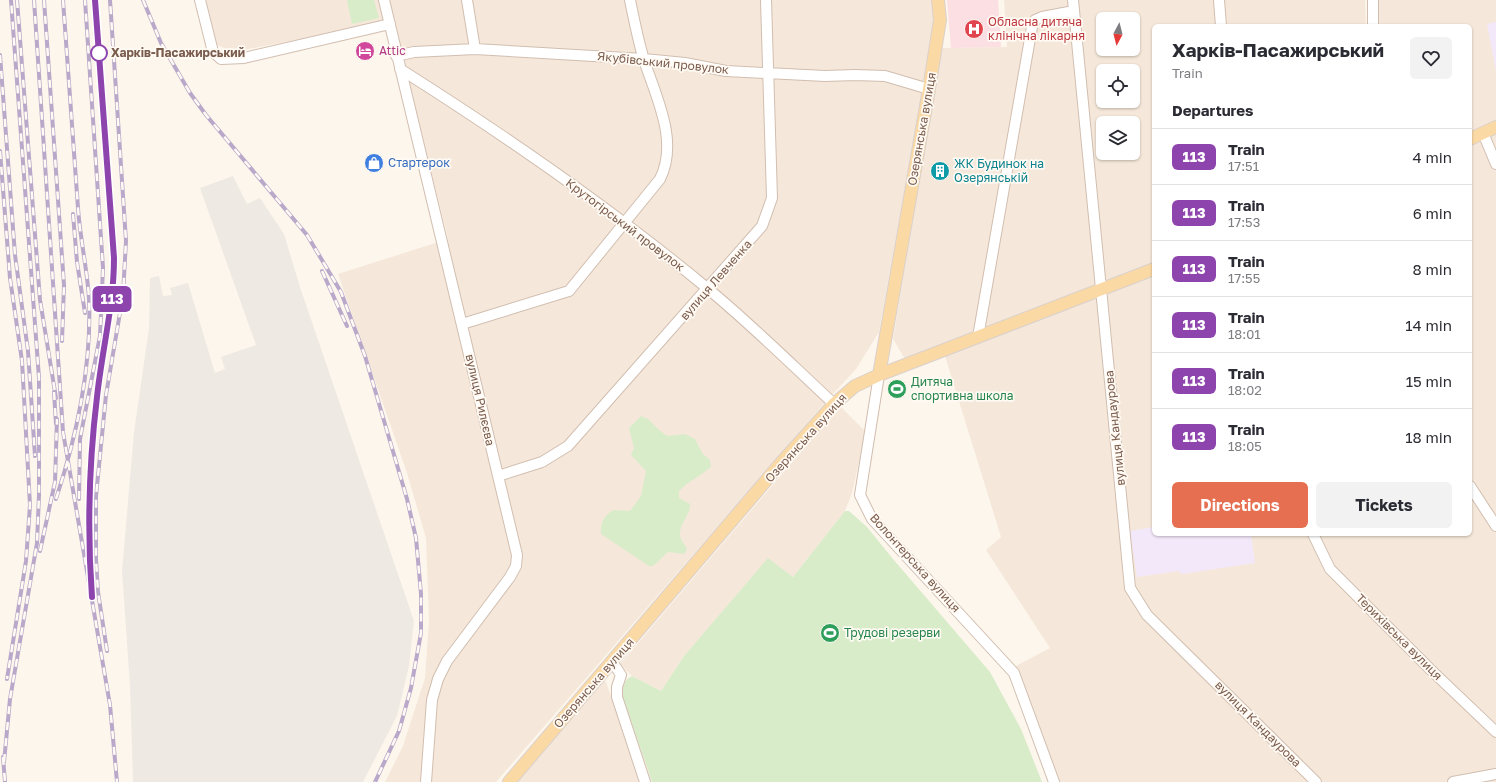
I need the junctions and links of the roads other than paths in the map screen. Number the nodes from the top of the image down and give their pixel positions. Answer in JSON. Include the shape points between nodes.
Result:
{"nodes":[{"id":1,"x":200,"y":0,"type":"edge"},
{"id":2,"x":384,"y":0,"type":"edge"},
{"id":3,"x":467,"y":0,"type":"edge"},
{"id":4,"x":630,"y":0,"type":"edge"},
{"id":5,"x":766,"y":0,"type":"edge"},
{"id":6,"x":938,"y":0,"type":"edge"},
{"id":7,"x":1073,"y":0,"type":"edge"},
{"id":8,"x":1219,"y":0,"type":"edge"},
{"id":9,"x":1373,"y":0,"type":"edge"},
{"id":10,"x":1074,"y":11,"type":"junction"},
{"id":11,"x":390,"y":24,"type":"junction"},
{"id":12,"x":1221,"y":24,"type":"edge"},
{"id":13,"x":1373,"y":24,"type":"edge"},
{"id":14,"x":475,"y":49,"type":"junction"},
{"id":15,"x":396,"y":56,"type":"junction"},
{"id":16,"x":644,"y":59,"type":"junction"},
{"id":17,"x":400,"y":69,"type":"junction"},
{"id":18,"x":767,"y":72,"type":"junction"},
{"id":19,"x":929,"y":89,"type":"junction"},
{"id":20,"x":1496,"y":127,"type":"edge"},
{"id":21,"x":1483,"y":133,"type":"junction"},
{"id":22,"x":1472,"y":138,"type":"edge"},
{"id":23,"x":1496,"y":164,"type":"edge"},
{"id":24,"x":625,"y":222,"type":"junction"},
{"id":25,"x":1152,"y":270,"type":"edge"},
{"id":26,"x":708,"y":289,"type":"junction"},
{"id":27,"x":1102,"y":289,"type":"junction"},
{"id":28,"x":462,"y":324,"type":"junction"},
{"id":29,"x":978,"y":337,"type":"junction"},
{"id":30,"x":879,"y":375,"type":"junction"},
{"id":31,"x":834,"y":404,"type":"junction"},
{"id":32,"x":498,"y":476,"type":"junction"},
{"id":33,"x":1472,"y":489,"type":"edge"},
{"id":34,"x":1496,"y":526,"type":"edge"},
{"id":35,"x":1314,"y":536,"type":"edge"},
{"id":36,"x":613,"y":663,"type":"junction"},
{"id":37,"x":1496,"y":732,"type":"edge"},
{"id":38,"x":1496,"y":774,"type":"edge"},
{"id":39,"x":426,"y":782,"type":"edge"},
{"id":40,"x":509,"y":782,"type":"edge"},
{"id":41,"x":645,"y":782,"type":"edge"},
{"id":42,"x":1054,"y":782,"type":"edge"},
{"id":43,"x":1316,"y":782,"type":"edge"},
{"id":44,"x":1453,"y":782,"type":"edge"}],
"edges":[{"from":1,"to":11,"type":"street","via":[[213,52],[221,59],[237,60]]},
{"from":2,"to":11,"type":"street","name":"вулиця Рилєєва"},
{"from":3,"to":14,"type":"street"},
{"from":4,"to":16,"type":"street"},
{"from":5,"to":18,"type":"street","name":"вулиця Левченка"},
{"from":6,"to":19,"type":"main road","name":"Озерянська вулиця","via":[[940,20]]},
{"from":7,"to":10,"type":"street","name":"вулиця Кандаурова"},
{"from":8,"to":12,"type":"street"},
{"from":9,"to":13,"type":"street"},
{"from":10,"to":27,"type":"street","name":"вулиця Кандаурова"},
{"from":10,"to":29,"type":"street","via":[[1042,17],[1035,20],[1032,27]]},
{"from":11,"to":15,"type":"street","name":"вулиця Рилєєва"},
{"from":14,"to":15,"type":"street","name":"Якубівський провулок","via":[[414,52]]},
{"from":14,"to":16,"type":"street","name":"Якубівський провулок"},
{"from":15,"to":17,"type":"street","name":"вулиця Рилєєва"},
{"from":16,"to":18,"type":"street","name":"Якубівський провулок","via":[[726,71]]},
{"from":16,"to":24,"type":"street","via":[[662,114],[668,150],[667,166],[660,179]]},
{"from":17,"to":24,"type":"street","name":"Крутогірський провулок","via":[[491,126]]},
{"from":17,"to":28,"type":"street","name":"вулиця Рилєєва"},
{"from":18,"to":19,"type":"street","name":"Якубівський провулок","via":[[825,76],[885,76]]},
{"from":18,"to":26,"type":"street","name":"вулиця Левченка","via":[[772,198],[762,226]]},
{"from":19,"to":30,"type":"main road","name":"Озерянська вулиця"},
{"from":20,"to":21,"type":"main road"},
{"from":21,"to":22,"type":"main road"},
{"from":21,"to":23,"type":"street"},
{"from":24,"to":26,"type":"street","name":"Крутогірський провулок"},
{"from":24,"to":28,"type":"street","via":[[569,292]]},
{"from":25,"to":27,"type":"main road"},
{"from":26,"to":31,"type":"street","name":"Крутогірський провулок"},
{"from":26,"to":32,"type":"street","name":"вулиця Левченка","via":[[568,446],[542,462]]},
{"from":27,"to":29,"type":"main road"},
{"from":27,"to":43,"type":"street","name":"вулиця Кандаурова","via":[[1130,588],[1147,615]]},
{"from":28,"to":32,"type":"street","name":"вулиця Рилєєва"},
{"from":29,"to":30,"type":"main road"},
{"from":30,"to":31,"type":"main road","name":"Озерянська вулиця","via":[[855,386]]},
{"from":30,"to":42,"type":"street","name":"Волонтерська вулиця","via":[[860,495],[872,519],[1014,672]]},
{"from":31,"to":36,"type":"main road","name":"Озерянська вулиця","via":[[781,463]]},
{"from":32,"to":39,"type":"street","name":"вулиця Рилєєва","via":[[517,555],[516,566],[438,678],[432,700]]},
{"from":33,"to":34,"type":"street"},
{"from":35,"to":37,"type":"street","name":"Терихівська вулиця","via":[[1330,569]]},
{"from":36,"to":40,"type":"main road","name":"Озерянська вулиця"},
{"from":36,"to":41,"type":"street","via":[[621,675],[617,697]]},
{"from":38,"to":44,"type":"street"}]}
